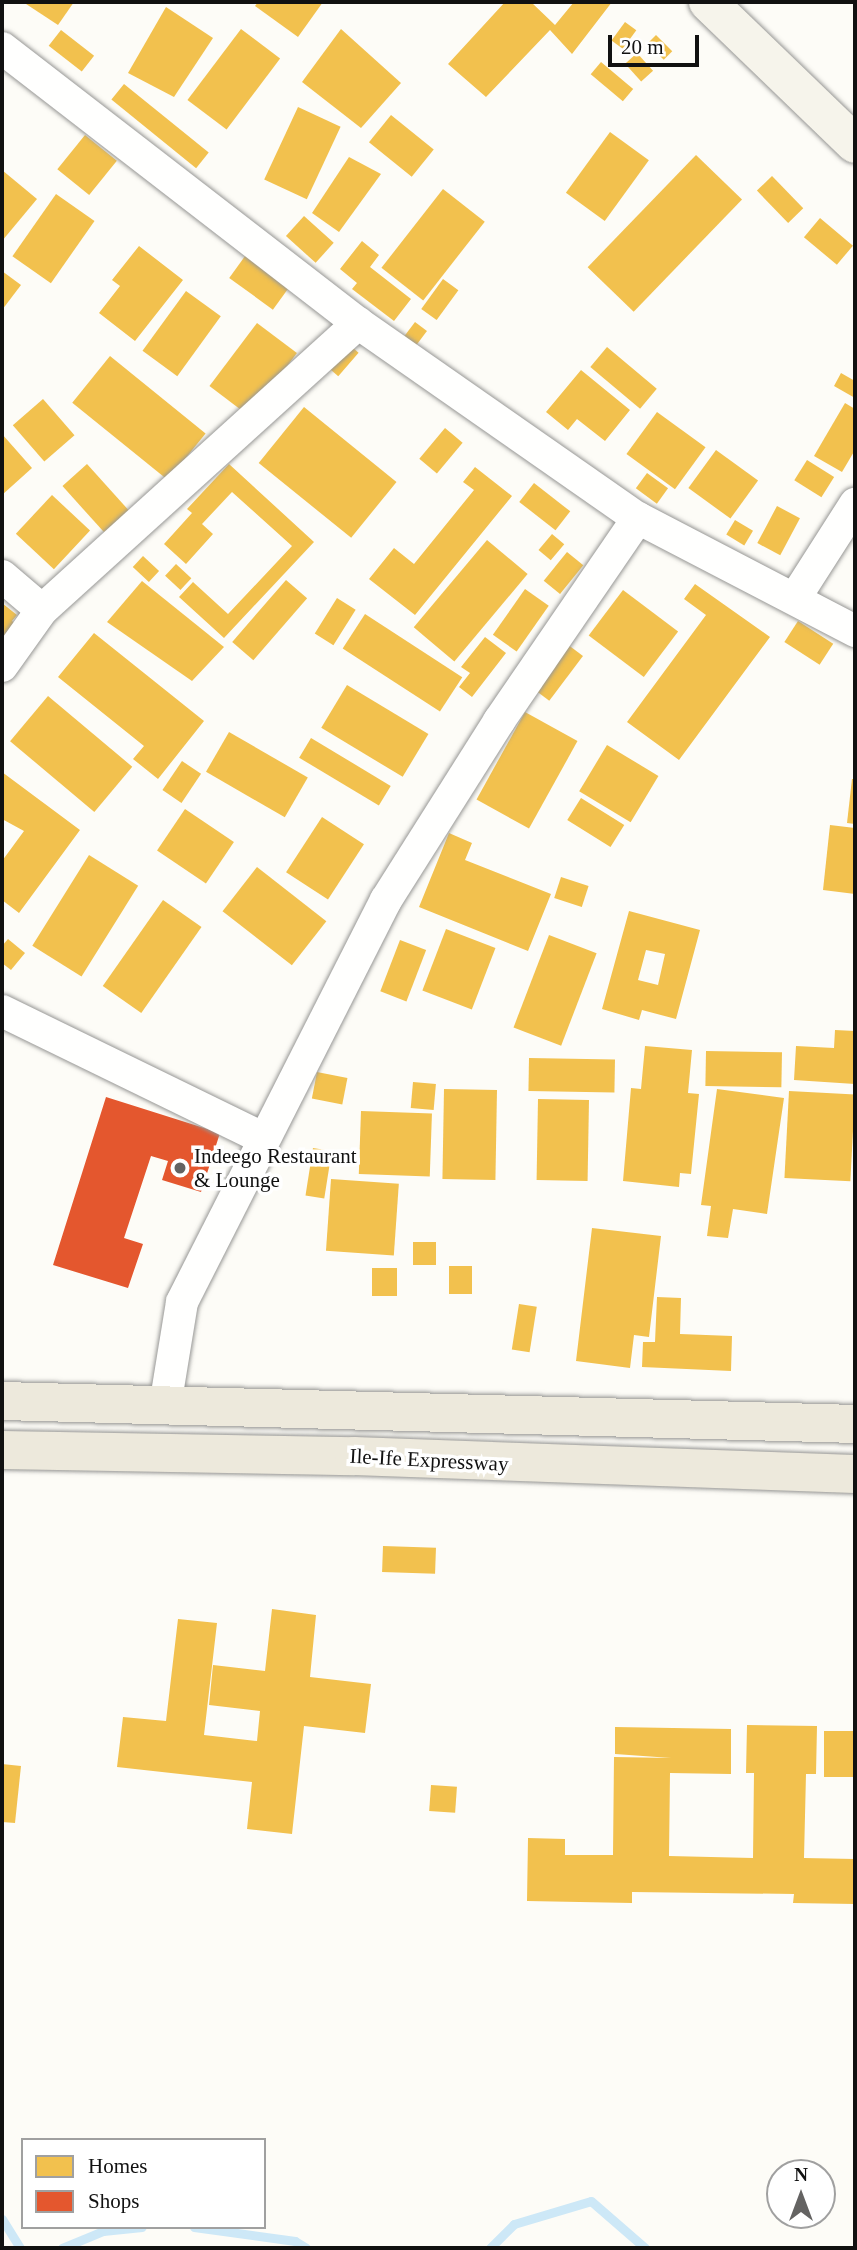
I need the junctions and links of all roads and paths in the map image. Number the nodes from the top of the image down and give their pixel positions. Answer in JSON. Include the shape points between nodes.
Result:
{"nodes":[{"id":1,"x":708,"y":2,"type":"edge"},
{"id":2,"x":2,"y":48,"type":"edge"},
{"id":3,"x":855,"y":144,"type":"edge"},
{"id":4,"x":358,"y":323,"type":"junction"},
{"id":5,"x":855,"y":504,"type":"edge"},
{"id":6,"x":638,"y":518,"type":"junction"},
{"id":7,"x":2,"y":576,"type":"edge"},
{"id":8,"x":795,"y":598,"type":"junction"},
{"id":9,"x":42,"y":610,"type":"junction"},
{"id":10,"x":855,"y":631,"type":"edge"},
{"id":11,"x":2,"y":666,"type":"edge"},
{"id":12,"x":2,"y":1011,"type":"edge"},
{"id":13,"x":262,"y":1138,"type":"junction"},
{"id":14,"x":2,"y":1401,"type":"edge"},
{"id":15,"x":165,"y":1406,"type":"junction"},
{"id":16,"x":444,"y":1414,"type":"junction"},
{"id":17,"x":855,"y":1424,"type":"edge"},
{"id":18,"x":2,"y":1450,"type":"edge"},
{"id":19,"x":448,"y":1462,"type":"junction"},
{"id":20,"x":855,"y":1474,"type":"edge"}],
"edges":[{"from":1,"to":3,"type":"main road"},
{"from":2,"to":4,"type":"street"},
{"from":4,"to":6,"type":"street"},
{"from":4,"to":9,"type":"street"},
{"from":5,"to":8,"type":"street"},
{"from":6,"to":8,"type":"street"},
{"from":6,"to":13,"type":"street","via":[[499,721],[386,900]]},
{"from":7,"to":9,"type":"street"},
{"from":8,"to":10,"type":"street"},
{"from":9,"to":11,"type":"street"},
{"from":12,"to":13,"type":"street"},
{"from":13,"to":15,"type":"street","via":[[181,1302]]},
{"from":14,"to":15,"type":"main road"},
{"from":15,"to":16,"type":"main road"},
{"from":16,"to":17,"type":"main road"},
{"from":16,"to":19,"type":"main road"},
{"from":18,"to":19,"type":"main road","name":"Ile-Ife Expressway"},
{"from":19,"to":20,"type":"main road","name":"Ile-Ife Expressway"}]}
